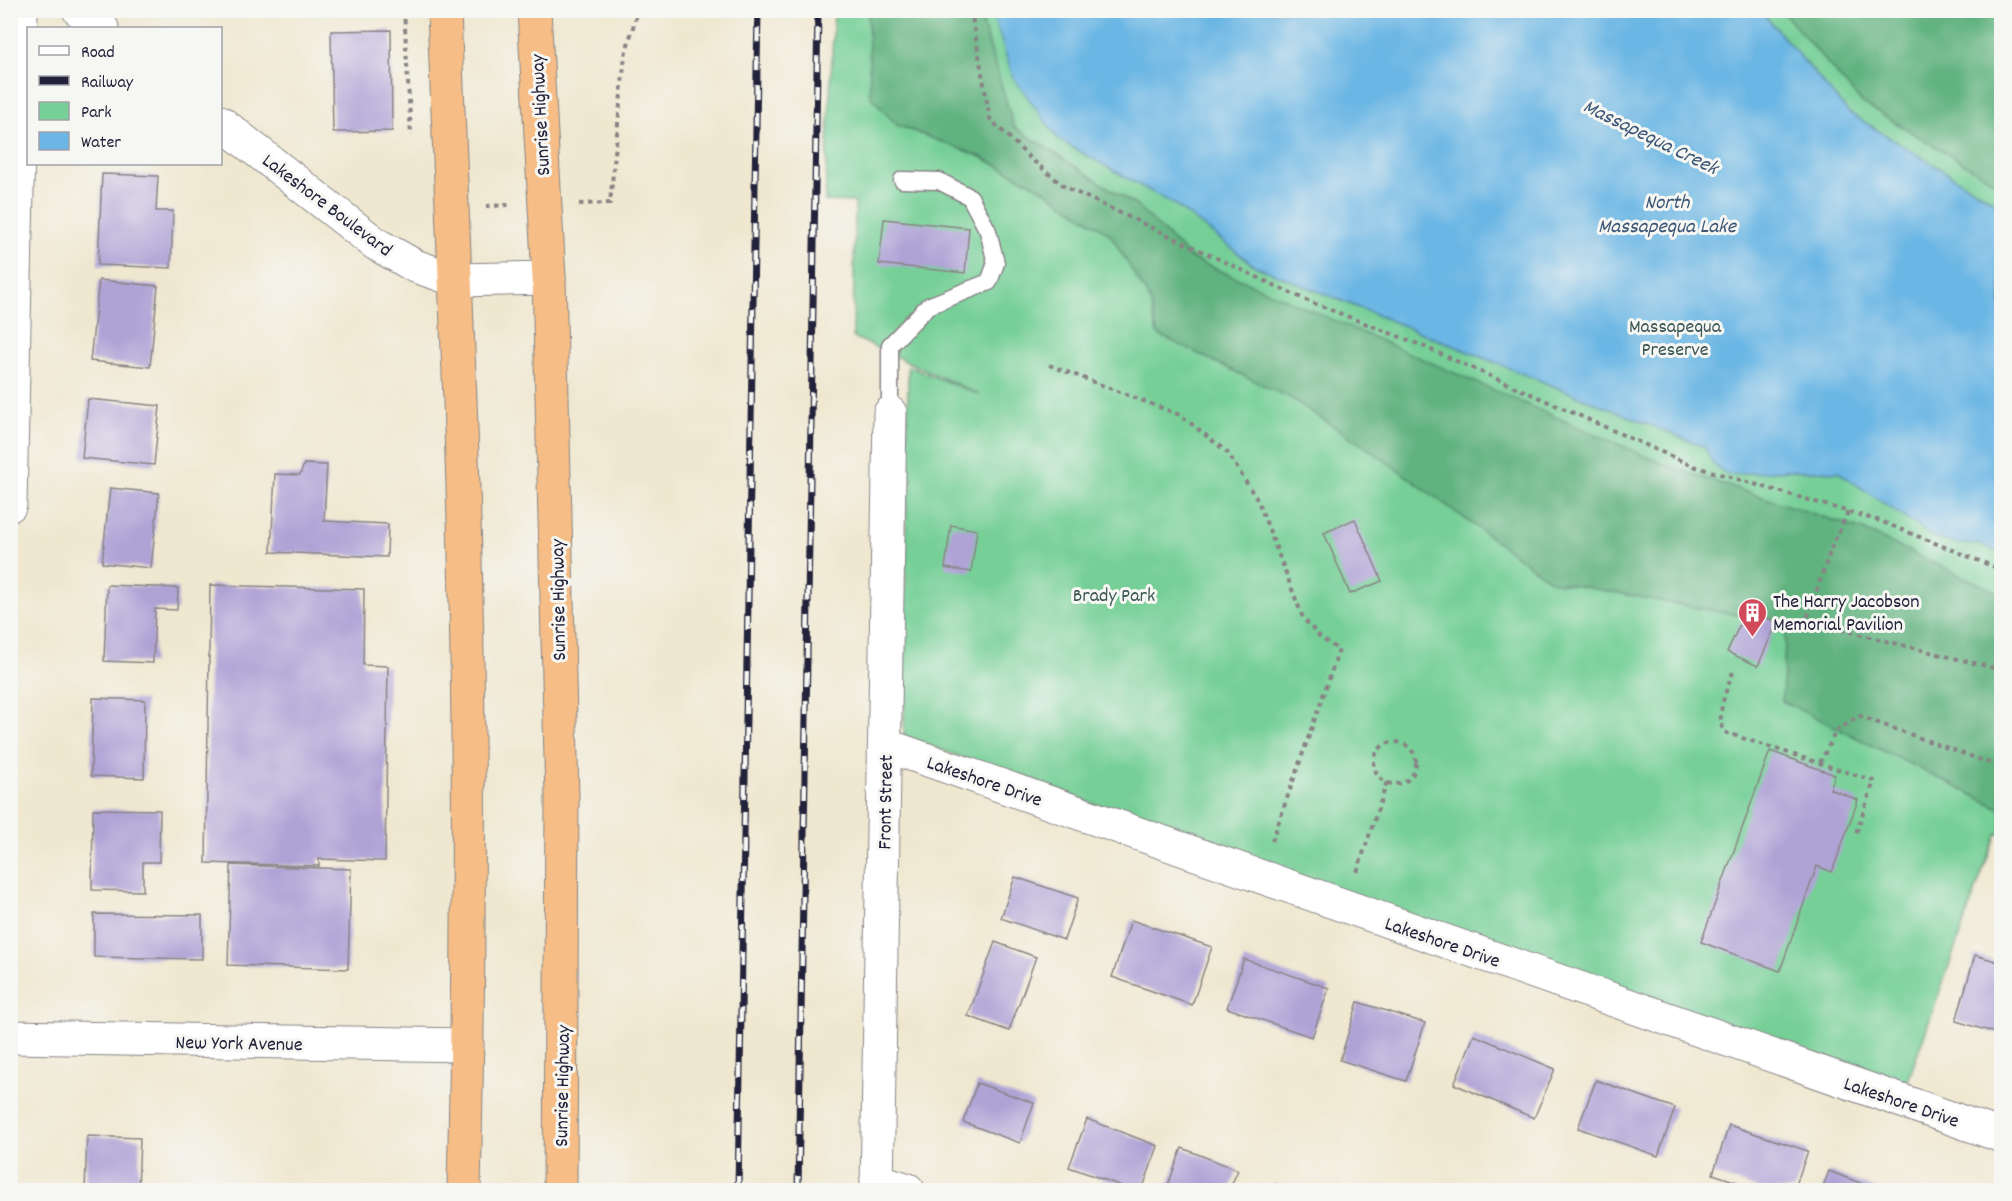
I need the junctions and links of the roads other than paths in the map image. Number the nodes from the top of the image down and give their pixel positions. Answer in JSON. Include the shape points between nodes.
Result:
{"nodes":[{"id":1,"x":21,"y":10,"type":"edge"},
{"id":2,"x":79,"y":10,"type":"edge"},
{"id":3,"x":444,"y":10,"type":"edge"},
{"id":4,"x":534,"y":10,"type":"edge"},
{"id":5,"x":101,"y":27,"type":"edge"},
{"id":6,"x":222,"y":124,"type":"edge"},
{"id":7,"x":902,"y":180,"type":"dead end"},
{"id":8,"x":549,"y":278,"type":"junction"},
{"id":9,"x":456,"y":280,"type":"junction"},
{"id":10,"x":890,"y":413,"type":"joint"},
{"id":11,"x":10,"y":505,"type":"edge"},
{"id":12,"x":885,"y":745,"type":"junction"},
{"id":13,"x":10,"y":1037,"type":"edge"},
{"id":14,"x":467,"y":1046,"type":"junction"},
{"id":15,"x":2001,"y":1136,"type":"edge"},
{"id":16,"x":877,"y":1185,"type":"edge"},
{"id":17,"x":464,"y":1191,"type":"edge"},
{"id":18,"x":560,"y":1191,"type":"edge"},
{"id":19,"x":909,"y":1191,"type":"edge"}],
"edges":[{"from":1,"to":11,"type":"street"},
{"from":2,"to":5,"type":"street"},
{"from":3,"to":9,"type":"highway"},
{"from":4,"to":8,"type":"highway","name":"Sunrise Highway"},
{"from":6,"to":9,"type":"street","name":"Lakeshore Boulevard","via":[[376,244],[415,266]]},
{"from":7,"to":10,"type":"lane","via":[[939,181],[970,197],[988,231],[996,263],[989,282],[928,306],[890,345]]},
{"from":8,"to":9,"type":"street","name":"Lakeshore Boulevard"},
{"from":8,"to":18,"type":"highway","name":"Sunrise Highway","via":[[562,798]]},
{"from":9,"to":14,"type":"highway","via":[[467,656]]},
{"from":10,"to":12,"type":"street","name":"Front Street"},
{"from":12,"to":15,"type":"street","name":"Lakeshore Drive"},
{"from":12,"to":16,"type":"street","name":"Front Street"},
{"from":13,"to":14,"type":"street","name":"New York Avenue"},
{"from":14,"to":17,"type":"highway"},
{"from":16,"to":19,"type":"street"}]}
